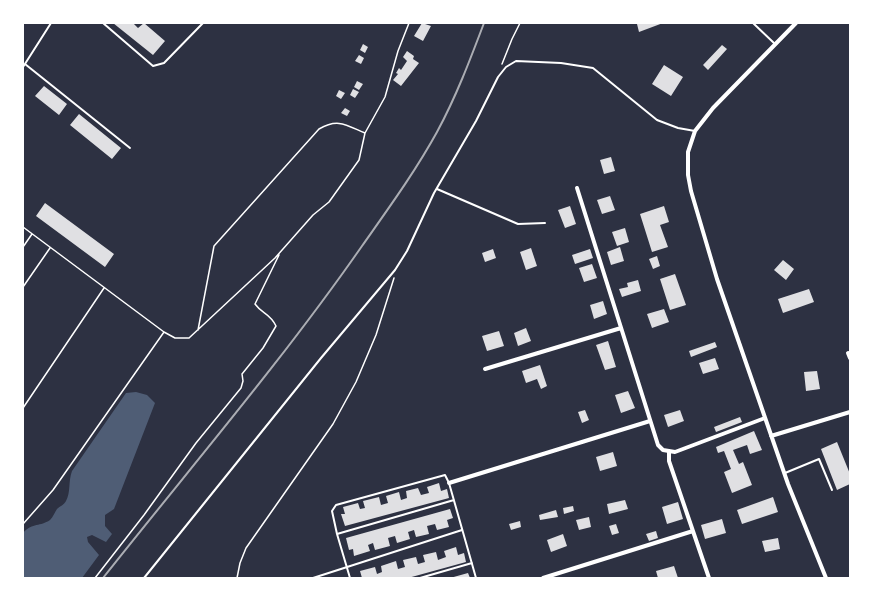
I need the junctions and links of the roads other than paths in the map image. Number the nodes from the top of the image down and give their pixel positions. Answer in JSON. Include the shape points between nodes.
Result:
{"nodes":[{"id":1,"x":51,"y":23,"type":"edge"},
{"id":2,"x":103,"y":23,"type":"edge"},
{"id":3,"x":203,"y":23,"type":"edge"},
{"id":4,"x":753,"y":23,"type":"edge"},
{"id":5,"x":796,"y":23,"type":"edge"},
{"id":6,"x":775,"y":44,"type":"junction"},
{"id":7,"x":25,"y":64,"type":"junction"},
{"id":8,"x":23,"y":67,"type":"edge"},
{"id":9,"x":695,"y":131,"type":"junction"},
{"id":10,"x":130,"y":148,"type":"dead end"},
{"id":11,"x":578,"y":188,"type":"dead end"},
{"id":12,"x":437,"y":189,"type":"junction"},
{"id":13,"x":545,"y":223,"type":"dead end"},
{"id":14,"x":621,"y":328,"type":"junction"},
{"id":15,"x":848,"y":353,"type":"dead end"},
{"id":16,"x":850,"y":358,"type":"edge"},
{"id":17,"x":485,"y":369,"type":"dead end"},
{"id":18,"x":850,"y":412,"type":"edge"},
{"id":19,"x":765,"y":418,"type":"junction"},
{"id":20,"x":650,"y":421,"type":"junction"},
{"id":21,"x":771,"y":436,"type":"junction"},
{"id":22,"x":669,"y":452,"type":"junction"},
{"id":23,"x":784,"y":474,"type":"junction"},
{"id":24,"x":449,"y":483,"type":"junction"},
{"id":25,"x":832,"y":490,"type":"dead end"},
{"id":26,"x":454,"y":500,"type":"junction"},
{"id":27,"x":462,"y":530,"type":"junction"},
{"id":28,"x":693,"y":531,"type":"junction"},
{"id":29,"x":337,"y":534,"type":"junction"},
{"id":30,"x":472,"y":563,"type":"junction"},
{"id":31,"x":347,"y":567,"type":"junction"},
{"id":32,"x":144,"y":578,"type":"edge"},
{"id":33,"x":314,"y":578,"type":"edge"},
{"id":34,"x":350,"y":578,"type":"edge"},
{"id":35,"x":420,"y":578,"type":"edge"},
{"id":36,"x":476,"y":578,"type":"edge"},
{"id":37,"x":543,"y":578,"type":"edge"},
{"id":38,"x":709,"y":578,"type":"edge"},
{"id":39,"x":826,"y":578,"type":"edge"}],
"edges":[{"from":1,"to":7,"type":"lane"},
{"from":2,"to":3,"type":"lane","via":[[153,66],[164,63]]},
{"from":4,"to":6,"type":"lane"},
{"from":5,"to":6,"type":"street"},
{"from":6,"to":9,"type":"street","via":[[713,108]]},
{"from":7,"to":8,"type":"lane"},
{"from":7,"to":10,"type":"lane"},
{"from":9,"to":12,"type":"lane","via":[[657,120],[593,68],[561,63],[516,61],[506,67],[498,77]]},
{"from":9,"to":19,"type":"street","via":[[687,164],[690,192]]},
{"from":11,"to":14,"type":"street"},
{"from":12,"to":13,"type":"lane","via":[[518,224]]},
{"from":12,"to":32,"type":"lane","via":[[395,270]]},
{"from":14,"to":17,"type":"street"},
{"from":14,"to":20,"type":"street"},
{"from":15,"to":16,"type":"street"},
{"from":18,"to":21,"type":"street"},
{"from":19,"to":21,"type":"street"},
{"from":19,"to":22,"type":"street","via":[[675,452]]},
{"from":20,"to":22,"type":"street","via":[[658,445]]},
{"from":20,"to":24,"type":"street"},
{"from":21,"to":23,"type":"street"},
{"from":22,"to":28,"type":"street","via":[[669,461]]},
{"from":23,"to":25,"type":"lane","via":[[819,459]]},
{"from":23,"to":39,"type":"street"},
{"from":24,"to":26,"type":"lane"},
{"from":24,"to":29,"type":"lane","via":[[447,476],[442,474],[336,505],[332,511]]},
{"from":26,"to":27,"type":"lane"},
{"from":26,"to":29,"type":"lane"},
{"from":27,"to":30,"type":"lane"},
{"from":27,"to":31,"type":"lane"},
{"from":28,"to":37,"type":"street"},
{"from":28,"to":38,"type":"street"},
{"from":29,"to":31,"type":"lane"},
{"from":30,"to":35,"type":"lane"},
{"from":30,"to":36,"type":"lane"},
{"from":31,"to":33,"type":"lane"},
{"from":31,"to":34,"type":"lane"}]}
